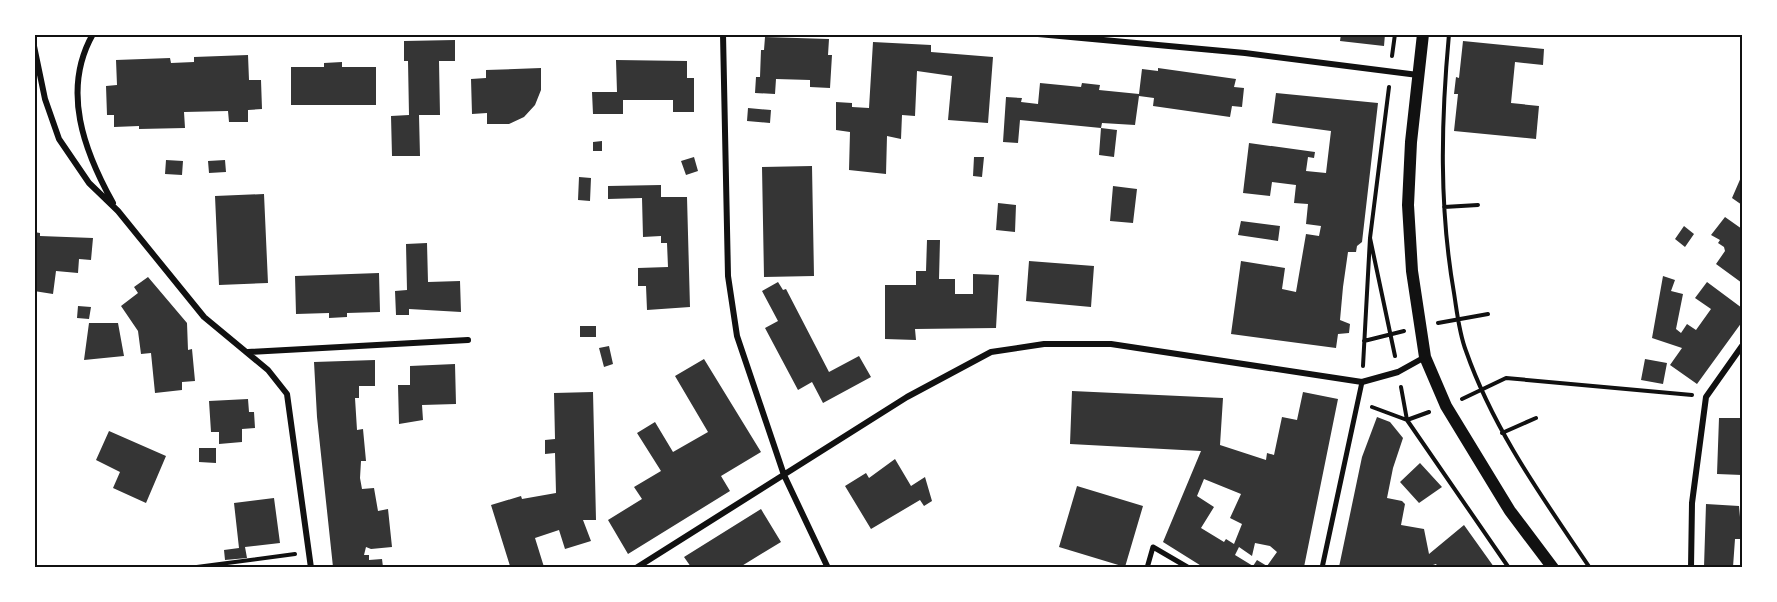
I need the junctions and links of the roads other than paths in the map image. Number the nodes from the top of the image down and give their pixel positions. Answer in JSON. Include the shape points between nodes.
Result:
{"nodes":[{"id":1,"x":93,"y":34,"type":"edge"},
{"id":2,"x":723,"y":34,"type":"edge"},
{"id":3,"x":1038,"y":34,"type":"edge"},
{"id":4,"x":1423,"y":34,"type":"edge"},
{"id":5,"x":34,"y":46,"type":"edge"},
{"id":6,"x":1418,"y":75,"type":"junction"},
{"id":7,"x":118,"y":211,"type":"junction"},
{"id":8,"x":468,"y":340,"type":"dead end"},
{"id":9,"x":1743,"y":346,"type":"edge"},
{"id":10,"x":248,"y":352,"type":"junction"},
{"id":11,"x":1425,"y":357,"type":"junction"},
{"id":12,"x":1362,"y":382,"type":"junction"},
{"id":13,"x":784,"y":475,"type":"junction"},
{"id":14,"x":311,"y":567,"type":"edge"},
{"id":15,"x":636,"y":567,"type":"edge"},
{"id":16,"x":828,"y":567,"type":"edge"},
{"id":17,"x":1148,"y":567,"type":"edge"},
{"id":18,"x":1189,"y":567,"type":"edge"},
{"id":19,"x":1322,"y":567,"type":"edge"},
{"id":20,"x":1553,"y":567,"type":"edge"},
{"id":21,"x":1691,"y":567,"type":"edge"}],
"edges":[{"from":1,"to":7,"type":"street","via":[[78,70],[80,126],[98,176]]},
{"from":2,"to":13,"type":"street","via":[[728,276],[737,336]]},
{"from":3,"to":6,"type":"street","via":[[1245,53]]},
{"from":4,"to":6,"type":"main road"},
{"from":5,"to":7,"type":"street","via":[[45,99],[60,138],[89,183]]},
{"from":6,"to":11,"type":"main road","via":[[1408,205],[1412,271]]},
{"from":7,"to":10,"type":"street","via":[[204,317],[224,337]]},
{"from":8,"to":10,"type":"street"},
{"from":9,"to":21,"type":"street","via":[[1706,397],[1692,503]]},
{"from":10,"to":14,"type":"street","via":[[287,394]]},
{"from":11,"to":12,"type":"street","via":[[1398,372]]},
{"from":11,"to":20,"type":"main road","via":[[1446,406],[1510,511]]},
{"from":12,"to":13,"type":"street","via":[[1111,344],[1044,344],[991,352],[907,397]]},
{"from":12,"to":19,"type":"street"},
{"from":13,"to":15,"type":"street"},
{"from":13,"to":16,"type":"street"},
{"from":17,"to":18,"type":"street","via":[[1153,547]]}]}
